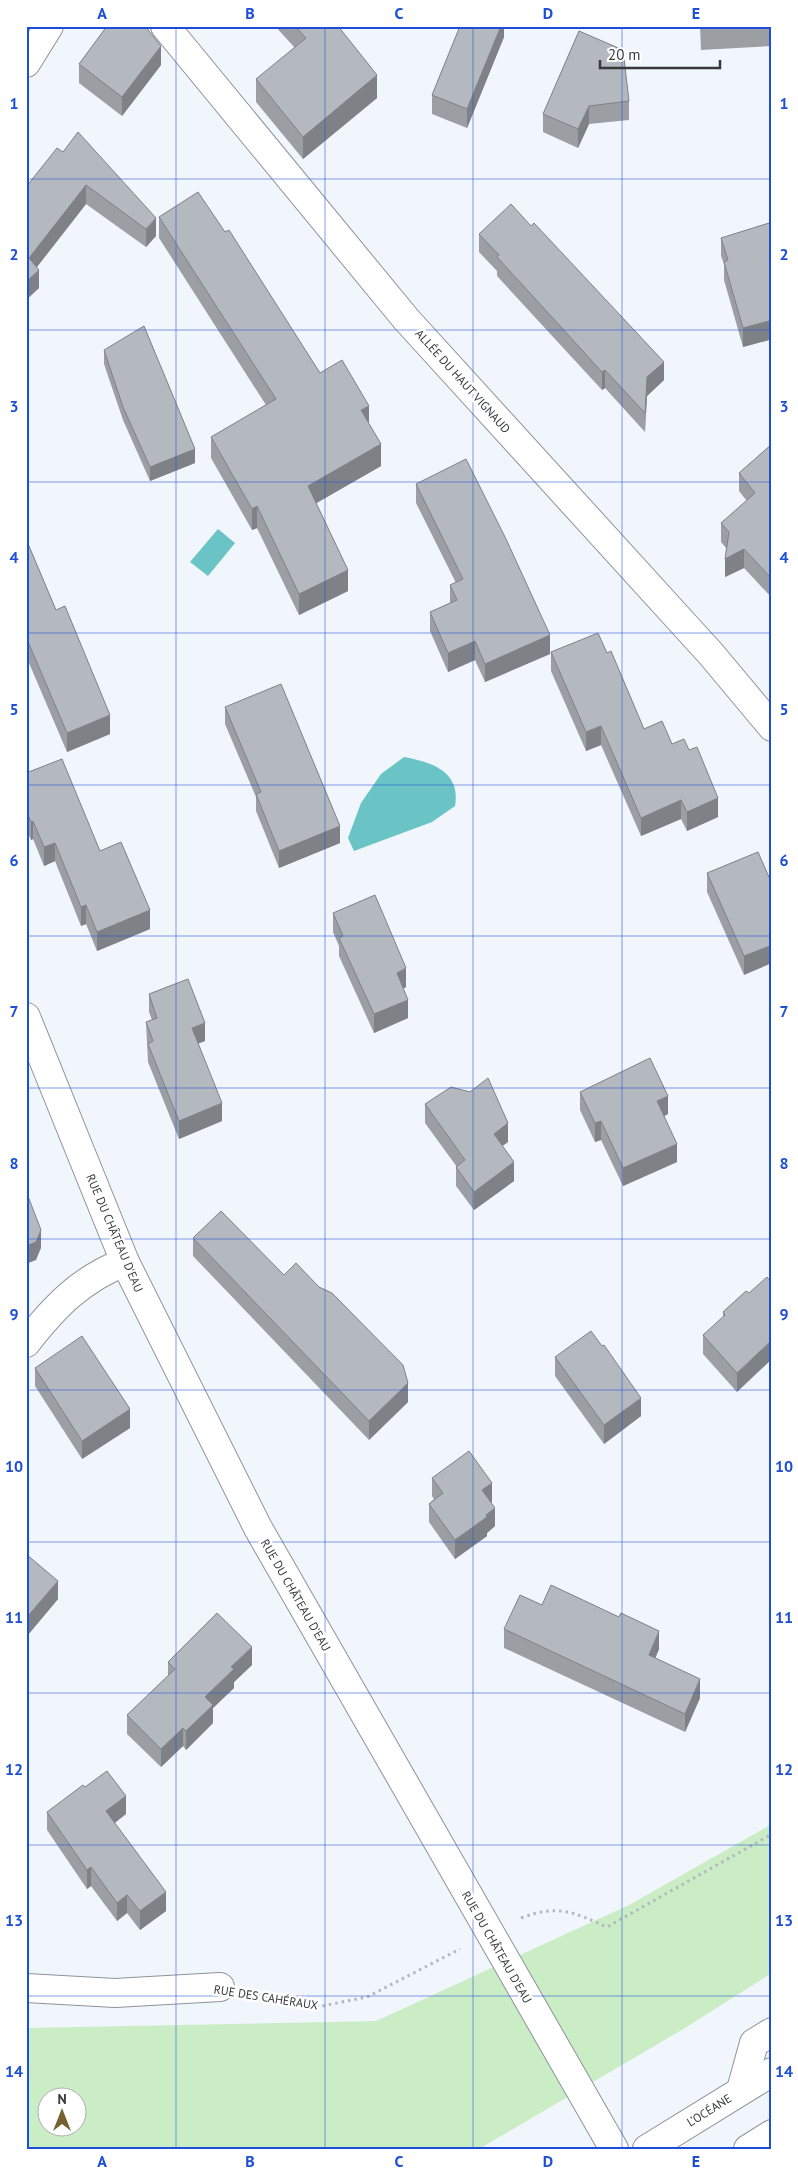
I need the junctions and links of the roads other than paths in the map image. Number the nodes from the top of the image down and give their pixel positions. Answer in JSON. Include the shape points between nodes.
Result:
{"nodes":[{"id":1,"x":49,"y":26,"type":"edge"},
{"id":2,"x":164,"y":26,"type":"edge"},
{"id":3,"x":26,"y":63,"type":"edge"},
{"id":4,"x":772,"y":727,"type":"edge"},
{"id":5,"x":29,"y":1033,"type":"edge"},
{"id":6,"x":125,"y":1262,"type":"junction"},
{"id":7,"x":26,"y":1342,"type":"edge"},
{"id":8,"x":220,"y":1987,"type":"road end"},
{"id":9,"x":26,"y":1988,"type":"edge"},
{"id":10,"x":772,"y":2032,"type":"edge"},
{"id":11,"x":772,"y":2072,"type":"edge"},
{"id":12,"x":741,"y":2090,"type":"junction"},
{"id":13,"x":772,"y":2134,"type":"edge"},
{"id":14,"x":614,"y":2149,"type":"edge"},
{"id":15,"x":646,"y":2149,"type":"edge"},
{"id":16,"x":748,"y":2149,"type":"edge"}],
"edges":[{"from":1,"to":3,"type":"main road"},
{"from":2,"to":4,"type":"main road","name":"ALLÉE DU HAUT VIGNAUD","via":[[406,319],[711,654]]},
{"from":5,"to":6,"type":"main road","name":"RUE DU CHÂTEAU D'EAU"},
{"from":6,"to":7,"type":"main road","via":[[102,1271],[79,1286]]},
{"from":6,"to":14,"type":"main road","name":"RUE DU CHÂTEAU D'EAU","via":[[258,1528]]},
{"from":8,"to":9,"type":"main road","name":"RUE DES CAHÉRAUX","via":[[115,1992]]},
{"from":10,"to":12,"type":"main road","via":[[754,2043]]},
{"from":11,"to":12,"type":"main road","name":"L’OCÉANE"},
{"from":12,"to":15,"type":"main road","name":"L’OCÉANE"},
{"from":13,"to":16,"type":"main road"}]}
